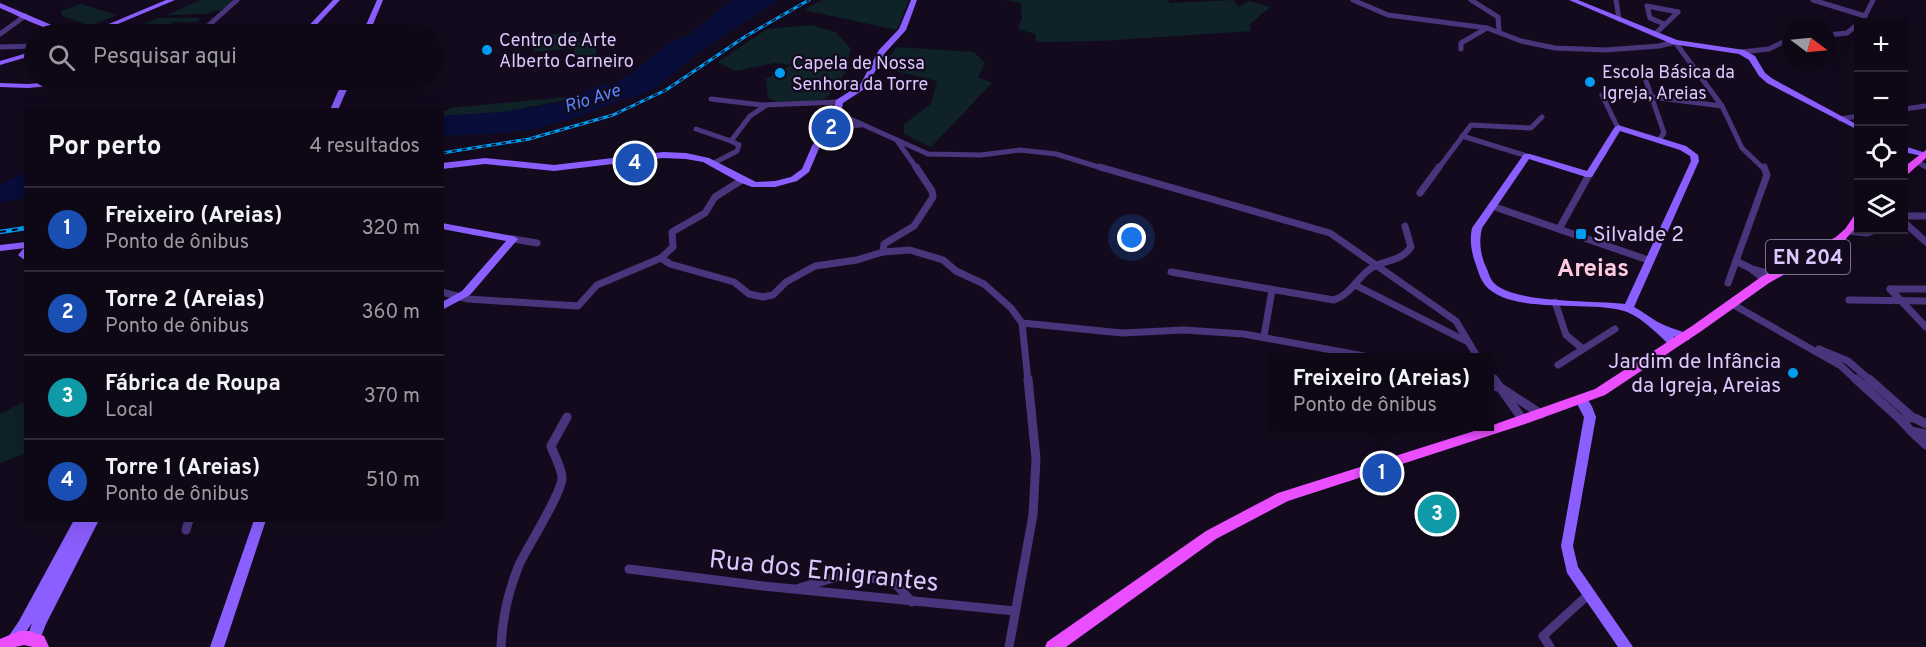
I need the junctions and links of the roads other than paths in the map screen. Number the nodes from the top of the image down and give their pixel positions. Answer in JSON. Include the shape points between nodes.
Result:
{"nodes":[{"id":1,"x":172,"y":0,"type":"edge"},
{"id":2,"x":237,"y":0,"type":"edge"},
{"id":3,"x":337,"y":0,"type":"edge"},
{"id":4,"x":381,"y":0,"type":"edge"},
{"id":5,"x":914,"y":0,"type":"edge"},
{"id":6,"x":1353,"y":0,"type":"edge"},
{"id":7,"x":1472,"y":0,"type":"edge"},
{"id":8,"x":1572,"y":0,"type":"edge"},
{"id":9,"x":1616,"y":0,"type":"edge"},
{"id":10,"x":1813,"y":0,"type":"edge"},
{"id":11,"x":1873,"y":0,"type":"edge"},
{"id":12,"x":0,"y":5,"type":"edge"},
{"id":13,"x":25,"y":16,"type":"junction"},
{"id":14,"x":1865,"y":16,"type":"joint"},
{"id":15,"x":1619,"y":19,"type":"junction"},
{"id":16,"x":42,"y":24,"type":"edge"},
{"id":17,"x":113,"y":24,"type":"edge"},
{"id":18,"x":210,"y":24,"type":"edge"},
{"id":19,"x":314,"y":24,"type":"edge"},
{"id":20,"x":370,"y":24,"type":"edge"},
{"id":21,"x":1664,"y":24,"type":"junction"},
{"id":22,"x":1854,"y":27,"type":"edge"},
{"id":23,"x":1487,"y":28,"type":"junction"},
{"id":24,"x":1499,"y":31,"type":"junction"},
{"id":25,"x":0,"y":34,"type":"edge"},
{"id":26,"x":1655,"y":34,"type":"junction"},
{"id":27,"x":1836,"y":34,"type":"edge"},
{"id":28,"x":1675,"y":42,"type":"junction"},
{"id":29,"x":1782,"y":42,"type":"edge"},
{"id":30,"x":24,"y":46,"type":"edge"},
{"id":31,"x":0,"y":47,"type":"edge"},
{"id":32,"x":1461,"y":49,"type":"dead end"},
{"id":33,"x":1741,"y":52,"type":"junction"},
{"id":34,"x":24,"y":56,"type":"edge"},
{"id":35,"x":3,"y":62,"type":"edge"},
{"id":36,"x":1642,"y":69,"type":"dead end"},
{"id":37,"x":0,"y":85,"type":"edge"},
{"id":38,"x":24,"y":86,"type":"edge"},
{"id":39,"x":342,"y":90,"type":"edge"},
{"id":40,"x":1602,"y":95,"type":"dead end"},
{"id":41,"x":1652,"y":97,"type":"junction"},
{"id":42,"x":711,"y":99,"type":"dead end"},
{"id":43,"x":839,"y":102,"type":"junction"},
{"id":44,"x":769,"y":105,"type":"junction"},
{"id":45,"x":1722,"y":106,"type":"junction"},
{"id":46,"x":1926,"y":106,"type":"edge"},
{"id":47,"x":335,"y":108,"type":"edge"},
{"id":48,"x":1908,"y":108,"type":"edge"},
{"id":49,"x":835,"y":116,"type":"junction"},
{"id":50,"x":1542,"y":117,"type":"dead end"},
{"id":51,"x":1854,"y":117,"type":"edge"},
{"id":52,"x":1840,"y":119,"type":"junction"},
{"id":53,"x":853,"y":125,"type":"junction"},
{"id":54,"x":863,"y":125,"type":"junction"},
{"id":55,"x":1854,"y":126,"type":"edge"},
{"id":56,"x":1618,"y":128,"type":"junction"},
{"id":57,"x":696,"y":129,"type":"dead end"},
{"id":58,"x":824,"y":132,"type":"junction"},
{"id":59,"x":1462,"y":136,"type":"junction"},
{"id":60,"x":1659,"y":140,"type":"junction"},
{"id":61,"x":731,"y":141,"type":"junction"},
{"id":62,"x":898,"y":141,"type":"junction"},
{"id":63,"x":913,"y":148,"type":"junction"},
{"id":64,"x":905,"y":152,"type":"junction"},
{"id":65,"x":1527,"y":156,"type":"junction"},
{"id":66,"x":1922,"y":156,"type":"edge"},
{"id":67,"x":712,"y":164,"type":"junction"},
{"id":68,"x":444,"y":166,"type":"edge"},
{"id":69,"x":1926,"y":167,"type":"edge"},
{"id":70,"x":1908,"y":168,"type":"edge"},
{"id":71,"x":1589,"y":176,"type":"junction"},
{"id":72,"x":741,"y":180,"type":"junction"},
{"id":73,"x":1420,"y":193,"type":"dead end"},
{"id":74,"x":1492,"y":206,"type":"junction"},
{"id":75,"x":1908,"y":216,"type":"edge"},
{"id":76,"x":1926,"y":216,"type":"edge"},
{"id":77,"x":1854,"y":224,"type":"edge"},
{"id":78,"x":444,"y":226,"type":"edge"},
{"id":79,"x":1405,"y":226,"type":"dead end"},
{"id":80,"x":1908,"y":226,"type":"edge"},
{"id":81,"x":1559,"y":229,"type":"junction"},
{"id":82,"x":1849,"y":231,"type":"junction"},
{"id":83,"x":1854,"y":232,"type":"edge"},
{"id":84,"x":513,"y":239,"type":"junction"},
{"id":85,"x":1926,"y":242,"type":"edge"},
{"id":86,"x":537,"y":243,"type":"dead end"},
{"id":87,"x":0,"y":248,"type":"edge"},
{"id":88,"x":24,"y":252,"type":"edge"},
{"id":89,"x":883,"y":252,"type":"junction"},
{"id":90,"x":661,"y":258,"type":"junction"},
{"id":91,"x":1648,"y":260,"type":"junction"},
{"id":92,"x":1736,"y":261,"type":"junction"},
{"id":93,"x":1380,"y":266,"type":"junction"},
{"id":94,"x":1171,"y":272,"type":"dead end"},
{"id":95,"x":1770,"y":278,"type":"junction"},
{"id":96,"x":1728,"y":283,"type":"dead end"},
{"id":97,"x":1357,"y":286,"type":"junction"},
{"id":98,"x":1926,"y":289,"type":"edge"},
{"id":99,"x":1272,"y":290,"type":"junction"},
{"id":100,"x":444,"y":293,"type":"edge"},
{"id":101,"x":460,"y":298,"type":"junction"},
{"id":102,"x":1849,"y":300,"type":"dead end"},
{"id":103,"x":1901,"y":301,"type":"junction"},
{"id":104,"x":1926,"y":301,"type":"edge"},
{"id":105,"x":1555,"y":302,"type":"junction"},
{"id":106,"x":1732,"y":304,"type":"junction"},
{"id":107,"x":444,"y":306,"type":"edge"},
{"id":108,"x":1628,"y":308,"type":"junction"},
{"id":109,"x":1022,"y":323,"type":"junction"},
{"id":110,"x":1926,"y":327,"type":"edge"},
{"id":111,"x":1615,"y":329,"type":"dead end"},
{"id":112,"x":1264,"y":336,"type":"junction"},
{"id":113,"x":1793,"y":337,"type":"junction"},
{"id":114,"x":1680,"y":340,"type":"junction"},
{"id":115,"x":1469,"y":343,"type":"junction"},
{"id":116,"x":1583,"y":349,"type":"junction"},
{"id":117,"x":1354,"y":353,"type":"edge"},
{"id":118,"x":1475,"y":353,"type":"edge"},
{"id":119,"x":1558,"y":365,"type":"dead end"},
{"id":120,"x":1494,"y":379,"type":"edge"},
{"id":121,"x":1494,"y":386,"type":"edge"},
{"id":122,"x":1501,"y":388,"type":"junction"},
{"id":123,"x":1581,"y":400,"type":"junction"},
{"id":124,"x":1541,"y":414,"type":"junction"},
{"id":125,"x":567,"y":417,"type":"dead end"},
{"id":126,"x":1912,"y":417,"type":"junction"},
{"id":127,"x":1523,"y":420,"type":"junction"},
{"id":128,"x":1902,"y":421,"type":"junction"},
{"id":129,"x":1925,"y":423,"type":"edge"},
{"id":130,"x":1494,"y":429,"type":"edge"},
{"id":131,"x":1489,"y":431,"type":"edge"},
{"id":132,"x":1911,"y":431,"type":"junction"},
{"id":133,"x":1926,"y":434,"type":"edge"},
{"id":134,"x":1926,"y":445,"type":"edge"},
{"id":135,"x":80,"y":522,"type":"edge"},
{"id":136,"x":92,"y":522,"type":"edge"},
{"id":137,"x":188,"y":522,"type":"edge"},
{"id":138,"x":259,"y":522,"type":"edge"},
{"id":139,"x":186,"y":530,"type":"dead end"},
{"id":140,"x":629,"y":569,"type":"dead end"},
{"id":141,"x":794,"y":589,"type":"junction"},
{"id":142,"x":1589,"y":594,"type":"junction"},
{"id":143,"x":912,"y":602,"type":"junction"},
{"id":144,"x":1016,"y":611,"type":"junction"},
{"id":145,"x":7,"y":643,"type":"edge"},
{"id":146,"x":37,"y":643,"type":"edge"},
{"id":147,"x":217,"y":647,"type":"edge"},
{"id":148,"x":501,"y":647,"type":"edge"},
{"id":149,"x":1009,"y":647,"type":"edge"},
{"id":150,"x":1053,"y":647,"type":"edge"},
{"id":151,"x":1550,"y":647,"type":"edge"},
{"id":152,"x":1626,"y":647,"type":"edge"}],
"edges":[{"from":1,"to":17,"type":"street"},
{"from":2,"to":18,"type":"street"},
{"from":3,"to":19,"type":"street"},
{"from":4,"to":20,"type":"street"},
{"from":5,"to":43,"type":"street","via":[[902,30],[882,52],[863,86]]},
{"from":6,"to":23,"type":"street","via":[[1388,15]]},
{"from":7,"to":24,"type":"street","via":[[1498,18]]},
{"from":8,"to":15,"type":"street"},
{"from":9,"to":15,"type":"street"},
{"from":10,"to":14,"type":"street"},
{"from":11,"to":14,"type":"street"},
{"from":12,"to":13,"type":"street"},
{"from":13,"to":16,"type":"street"},
{"from":13,"to":25,"type":"street"},
{"from":15,"to":26,"type":"street"},
{"from":21,"to":21,"type":"street","via":[[1678,12],[1647,6],[1650,18]]},
{"from":21,"to":26,"type":"street"},
{"from":22,"to":27,"type":"street"},
{"from":23,"to":24,"type":"street"},
{"from":23,"to":32,"type":"street","via":[[1461,43]]},
{"from":24,"to":28,"type":"street","via":[[1521,41],[1573,50]]},
{"from":26,"to":28,"type":"street"},
{"from":28,"to":33,"type":"street"},
{"from":28,"to":45,"type":"street"},
{"from":29,"to":33,"type":"street","via":[[1769,49]]},
{"from":30,"to":31,"type":"street"},
{"from":33,"to":52,"type":"street","via":[[1752,58],[1770,81]]},
{"from":34,"to":35,"type":"street"},
{"from":36,"to":41,"type":"street"},
{"from":37,"to":38,"type":"street"},
{"from":39,"to":47,"type":"street"},
{"from":40,"to":56,"type":"street"},
{"from":41,"to":45,"type":"street"},
{"from":41,"to":60,"type":"street","via":[[1664,133]]},
{"from":42,"to":44,"type":"street"},
{"from":43,"to":44,"type":"street","via":[[826,99]]},
{"from":43,"to":49,"type":"street"},
{"from":44,"to":61,"type":"street","via":[[755,111]]},
{"from":45,"to":92,"type":"street","via":[[1742,148],[1763,166],[1767,175]]},
{"from":46,"to":48,"type":"street"},
{"from":49,"to":53,"type":"street"},
{"from":49,"to":54,"type":"street"},
{"from":49,"to":58,"type":"street"},
{"from":50,"to":59,"type":"street","via":[[1531,128],[1471,125]]},
{"from":51,"to":52,"type":"street"},
{"from":52,"to":55,"type":"street"},
{"from":53,"to":54,"type":"street"},
{"from":53,"to":58,"type":"street"},
{"from":54,"to":62,"type":"street"},
{"from":56,"to":60,"type":"street"},
{"from":56,"to":71,"type":"street"},
{"from":57,"to":61,"type":"street"},
{"from":58,"to":72,"type":"street","via":[[806,170],[794,179],[755,185]]},
{"from":59,"to":65,"type":"street"},
{"from":59,"to":73,"type":"street"},
{"from":60,"to":91,"type":"street","via":[[1690,151],[1695,160]]},
{"from":61,"to":67,"type":"street","via":[[739,145],[737,151]]},
{"from":62,"to":63,"type":"street"},
{"from":62,"to":64,"type":"street"},
{"from":63,"to":64,"type":"street"},
{"from":63,"to":93,"type":"street","via":[[960,156],[1020,150],[1056,154],[1330,233]]},
{"from":64,"to":89,"type":"street","via":[[933,197],[914,226],[884,244]]},
{"from":65,"to":71,"type":"street"},
{"from":65,"to":74,"type":"street"},
{"from":66,"to":69,"type":"street"},
{"from":66,"to":70,"type":"main road"},
{"from":67,"to":68,"type":"street","via":[[686,156],[663,155],[554,168],[485,160]]},
{"from":67,"to":72,"type":"street"},
{"from":71,"to":81,"type":"street"},
{"from":72,"to":90,"type":"street","via":[[713,198],[705,213],[672,231],[673,247]]},
{"from":74,"to":81,"type":"street"},
{"from":74,"to":105,"type":"street","via":[[1474,239],[1489,284],[1507,294]]},
{"from":75,"to":76,"type":"street"},
{"from":77,"to":82,"type":"main road","number":"EN 204"},
{"from":78,"to":84,"type":"street"},
{"from":79,"to":93,"type":"street","via":[[1411,247],[1408,253]]},
{"from":80,"to":85,"type":"street"},
{"from":81,"to":91,"type":"street"},
{"from":82,"to":83,"type":"street"},
{"from":82,"to":95,"type":"main road","number":"EN 204"},
{"from":84,"to":86,"type":"street"},
{"from":84,"to":101,"type":"street"},
{"from":87,"to":88,"type":"street"},
{"from":89,"to":90,"type":"street","via":[[815,266],[786,282],[773,295],[763,297],[749,294],[734,282]]},
{"from":89,"to":109,"type":"street","via":[[910,250],[943,260],[984,284]]},
{"from":90,"to":101,"type":"street","via":[[597,285],[578,306]]},
{"from":91,"to":108,"type":"street"},
{"from":92,"to":95,"type":"street"},
{"from":92,"to":96,"type":"street"},
{"from":93,"to":97,"type":"street","via":[[1371,268]]},
{"from":93,"to":115,"type":"street","via":[[1456,321]]},
{"from":94,"to":99,"type":"street"},
{"from":95,"to":106,"type":"main road","number":"EN 204"},
{"from":97,"to":99,"type":"street","via":[[1334,300]]},
{"from":97,"to":115,"type":"street"},
{"from":98,"to":103,"type":"street","via":[[1890,289]]},
{"from":99,"to":112,"type":"street"},
{"from":100,"to":101,"type":"street"},
{"from":101,"to":107,"type":"street"},
{"from":102,"to":103,"type":"street"},
{"from":103,"to":104,"type":"street"},
{"from":103,"to":110,"type":"street"},
{"from":105,"to":108,"type":"street"},
{"from":105,"to":116,"type":"street","via":[[1565,336]]},
{"from":106,"to":113,"type":"street"},
{"from":106,"to":114,"type":"main road","number":"EN 204"},
{"from":108,"to":114,"type":"street"},
{"from":109,"to":112,"type":"street","via":[[1122,333],[1184,330]]},
{"from":109,"to":144,"type":"street","via":[[1036,459],[1031,526]]},
{"from":111,"to":116,"type":"street"},
{"from":112,"to":117,"type":"street"},
{"from":113,"to":126,"type":"street","via":[[1848,361]]},
{"from":113,"to":128,"type":"street","via":[[1841,366]]},
{"from":114,"to":123,"type":"main road","number":"EN 204","via":[[1600,392]]},
{"from":115,"to":118,"type":"street"},
{"from":116,"to":119,"type":"street"},
{"from":120,"to":122,"type":"street"},
{"from":121,"to":122,"type":"street"},
{"from":122,"to":124,"type":"street"},
{"from":122,"to":127,"type":"street"},
{"from":123,"to":124,"type":"main road","number":"EN 204"},
{"from":123,"to":142,"type":"street","via":[[1590,417],[1567,546],[1572,569]]},
{"from":124,"to":127,"type":"main road","number":"EN 204"},
{"from":125,"to":148,"type":"street","via":[[551,446],[562,477],[559,490],[513,574]]},
{"from":126,"to":128,"type":"street"},
{"from":126,"to":129,"type":"street"},
{"from":127,"to":130,"type":"main road","number":"EN 204"},
{"from":128,"to":132,"type":"street"},
{"from":131,"to":150,"type":"main road","number":"EN 204","via":[[1283,497],[1211,535]]},
{"from":132,"to":133,"type":"street"},
{"from":132,"to":134,"type":"street"},
{"from":135,"to":145,"type":"street","via":[[24,625]]},
{"from":136,"to":146,"type":"street","via":[[39,623]]},
{"from":137,"to":139,"type":"street"},
{"from":138,"to":147,"type":"street"},
{"from":140,"to":141,"type":"street","name":"Rua dos Emigrantes"},
{"from":141,"to":143,"type":"street","name":"Rua dos Emigrantes"},
{"from":141,"to":143,"type":"street","via":[[840,576],[892,580]]},
{"from":142,"to":151,"type":"street","via":[[1543,636]]},
{"from":142,"to":152,"type":"street"},
{"from":143,"to":144,"type":"street","name":"Rua dos Emigrantes"},
{"from":144,"to":149,"type":"street"},
{"from":145,"to":146,"type":"main road"}]}
